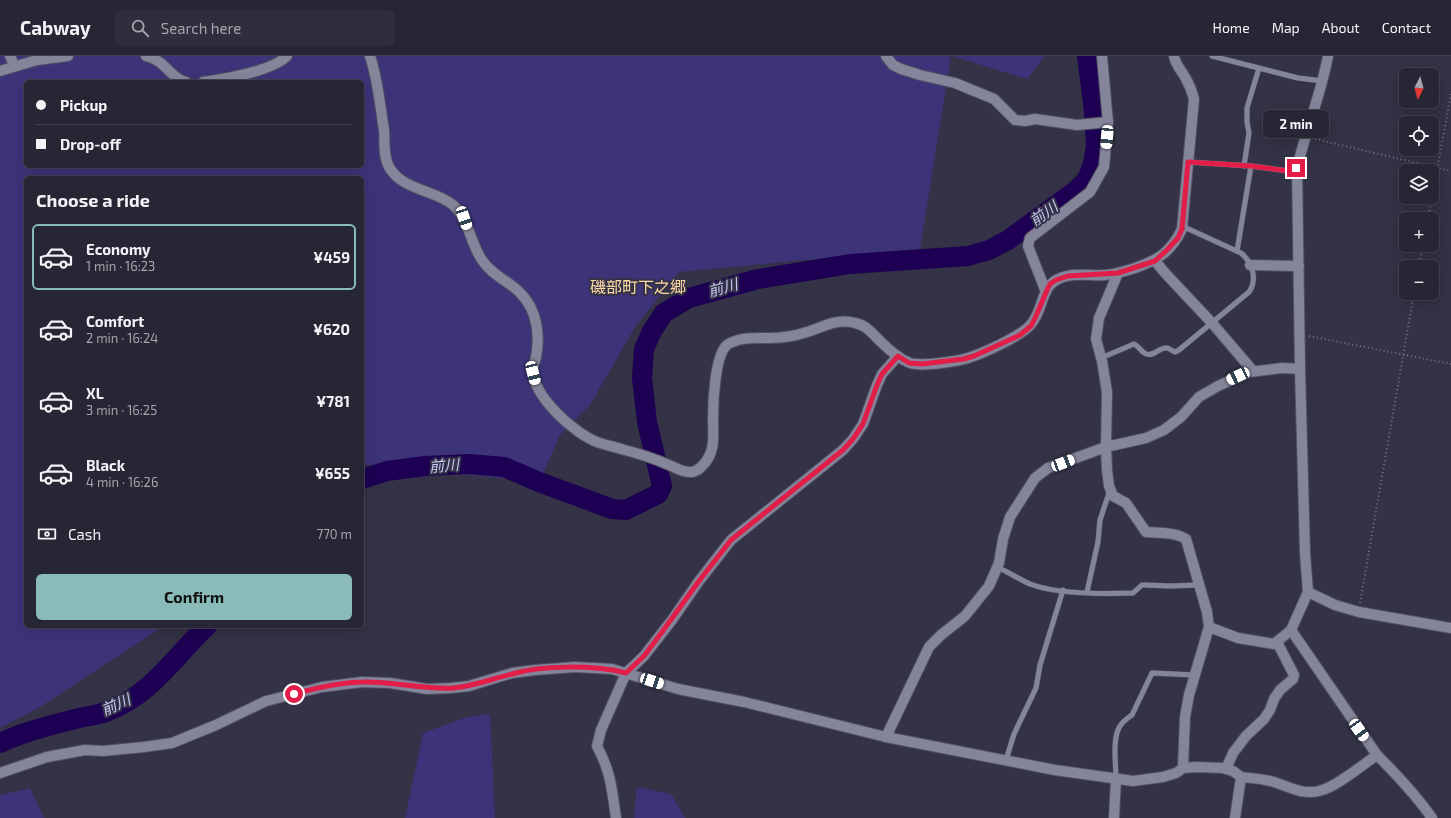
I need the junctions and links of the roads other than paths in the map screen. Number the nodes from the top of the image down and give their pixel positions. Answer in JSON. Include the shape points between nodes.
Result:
{"nodes":[{"id":1,"x":68,"y":56,"type":"edge"},
{"id":2,"x":146,"y":56,"type":"edge"},
{"id":3,"x":287,"y":56,"type":"edge"},
{"id":4,"x":370,"y":56,"type":"edge"},
{"id":5,"x":886,"y":56,"type":"edge"},
{"id":6,"x":1102,"y":56,"type":"edge"},
{"id":7,"x":1174,"y":56,"type":"edge"},
{"id":8,"x":1212,"y":56,"type":"edge"},
{"id":9,"x":1328,"y":56,"type":"edge"},
{"id":10,"x":1229,"y":58,"type":"edge"},
{"id":11,"x":12,"y":61,"type":"edge"},
{"id":12,"x":1259,"y":68,"type":"junction"},
{"id":13,"x":0,"y":71,"type":"edge"},
{"id":14,"x":180,"y":80,"type":"edge"},
{"id":15,"x":212,"y":80,"type":"edge"},
{"id":16,"x":1323,"y":81,"type":"junction"},
{"id":17,"x":1108,"y":122,"type":"junction"},
{"id":18,"x":1188,"y":162,"type":"junction"},
{"id":19,"x":1244,"y":166,"type":"junction"},
{"id":20,"x":1251,"y":166,"type":"junction"},
{"id":21,"x":1296,"y":172,"type":"junction"},
{"id":22,"x":1182,"y":226,"type":"junction"},
{"id":23,"x":1237,"y":251,"type":"junction"},
{"id":24,"x":1155,"y":261,"type":"junction"},
{"id":25,"x":1250,"y":265,"type":"junction"},
{"id":26,"x":1298,"y":266,"type":"junction"},
{"id":27,"x":1118,"y":273,"type":"junction"},
{"id":28,"x":1046,"y":292,"type":"junction"},
{"id":29,"x":1212,"y":323,"type":"junction"},
{"id":30,"x":898,"y":356,"type":"junction"},
{"id":31,"x":1101,"y":358,"type":"junction"},
{"id":32,"x":1300,"y":369,"type":"junction"},
{"id":33,"x":1253,"y":371,"type":"junction"},
{"id":34,"x":1106,"y":447,"type":"junction"},
{"id":35,"x":1110,"y":489,"type":"junction"},
{"id":36,"x":997,"y":567,"type":"junction"},
{"id":37,"x":1200,"y":585,"type":"junction"},
{"id":38,"x":1063,"y":590,"type":"junction"},
{"id":39,"x":1087,"y":592,"type":"junction"},
{"id":40,"x":1308,"y":592,"type":"junction"},
{"id":41,"x":1209,"y":627,"type":"junction"},
{"id":42,"x":1451,"y":628,"type":"edge"},
{"id":43,"x":1291,"y":630,"type":"junction"},
{"id":44,"x":1277,"y":642,"type":"junction"},
{"id":45,"x":626,"y":673,"type":"junction"},
{"id":46,"x":1195,"y":675,"type":"junction"},
{"id":47,"x":886,"y":737,"type":"junction"},
{"id":48,"x":1377,"y":755,"type":"junction"},
{"id":49,"x":1006,"y":760,"type":"junction"},
{"id":50,"x":1183,"y":768,"type":"junction"},
{"id":51,"x":1226,"y":769,"type":"junction"},
{"id":52,"x":0,"y":773,"type":"edge"},
{"id":53,"x":1241,"y":776,"type":"junction"},
{"id":54,"x":1116,"y":779,"type":"junction"},
{"id":55,"x":616,"y":818,"type":"edge"},
{"id":56,"x":1114,"y":818,"type":"edge"},
{"id":57,"x":1235,"y":818,"type":"edge"},
{"id":58,"x":1432,"y":818,"type":"edge"}],
"edges":[{"from":1,"to":11,"type":"street"},
{"from":2,"to":14,"type":"street","via":[[162,64]]},
{"from":3,"to":15,"type":"street","via":[[262,69]]},
{"from":4,"to":30,"type":"street","via":[[386,158],[391,171],[405,182],[444,198],[456,207],[464,218],[474,248],[482,261],[489,270],[522,293],[536,323],[538,338],[533,373],[535,382],[546,401],[561,418],[584,436],[600,444],[692,472],[706,462],[711,451],[714,440],[717,367],[727,344],[741,339],[806,333],[842,321],[862,325]]},
{"from":5,"to":17,"type":"street","via":[[893,65],[901,69],[955,83],[994,99],[1015,120],[1035,119],[1077,125]]},
{"from":6,"to":17,"type":"street"},
{"from":7,"to":18,"type":"street","via":[[1194,99]]},
{"from":8,"to":10,"type":"lane"},
{"from":9,"to":16,"type":"street"},
{"from":10,"to":12,"type":"lane"},
{"from":11,"to":13,"type":"street"},
{"from":12,"to":16,"type":"lane","via":[[1298,78]]},
{"from":12,"to":19,"type":"lane","via":[[1247,108],[1249,133]]},
{"from":16,"to":21,"type":"street","via":[[1304,137]]},
{"from":17,"to":28,"type":"street","via":[[1104,167],[1090,192],[1030,238],[1028,246]]},
{"from":18,"to":19,"type":"lane"},
{"from":18,"to":22,"type":"street"},
{"from":19,"to":20,"type":"lane"},
{"from":20,"to":21,"type":"lane"},
{"from":20,"to":23,"type":"lane"},
{"from":21,"to":26,"type":"street"},
{"from":22,"to":23,"type":"lane"},
{"from":22,"to":24,"type":"street","via":[[1178,238]]},
{"from":23,"to":25,"type":"lane","via":[[1247,258]]},
{"from":24,"to":27,"type":"street"},
{"from":24,"to":29,"type":"street"},
{"from":25,"to":26,"type":"street"},
{"from":25,"to":29,"type":"lane","via":[[1252,288]]},
{"from":26,"to":32,"type":"street"},
{"from":27,"to":28,"type":"street","via":[[1068,276],[1050,284]]},
{"from":27,"to":31,"type":"street","via":[[1099,318],[1096,339]]},
{"from":28,"to":30,"type":"street","via":[[1031,326],[1020,335],[974,356],[922,364],[909,363]]},
{"from":29,"to":31,"type":"lane","via":[[1175,352],[1168,348],[1147,355],[1134,344]]},
{"from":29,"to":33,"type":"street"},
{"from":30,"to":45,"type":"street","via":[[882,374],[863,424],[853,439],[843,450],[731,540],[672,620]]},
{"from":31,"to":34,"type":"street","via":[[1107,392]]},
{"from":32,"to":33,"type":"street"},
{"from":32,"to":40,"type":"street"},
{"from":33,"to":34,"type":"street","via":[[1199,397],[1181,417],[1164,430],[1146,438]]},
{"from":34,"to":35,"type":"street"},
{"from":34,"to":36,"type":"street","via":[[1048,468],[1035,478],[1010,517]]},
{"from":35,"to":37,"type":"street","via":[[1113,496],[1126,503],[1146,532],[1174,534],[1186,539]]},
{"from":35,"to":39,"type":"lane","via":[[1100,520]]},
{"from":36,"to":38,"type":"lane","via":[[1031,584]]},
{"from":36,"to":47,"type":"street","via":[[988,586],[965,616],[929,647]]},
{"from":37,"to":39,"type":"lane","via":[[1142,585],[1133,593]]},
{"from":37,"to":41,"type":"street"},
{"from":38,"to":39,"type":"lane"},
{"from":38,"to":49,"type":"lane","via":[[1040,665],[1036,688],[1014,734]]},
{"from":40,"to":42,"type":"street","via":[[1334,605],[1359,612]]},
{"from":40,"to":43,"type":"street"},
{"from":41,"to":44,"type":"street","via":[[1238,638],[1274,644]]},
{"from":41,"to":46,"type":"street"},
{"from":43,"to":44,"type":"street"},
{"from":43,"to":48,"type":"street"},
{"from":44,"to":51,"type":"street","via":[[1294,675],[1293,679],[1280,690],[1264,719],[1246,736]]},
{"from":45,"to":47,"type":"street","via":[[678,689],[744,702]]},
{"from":45,"to":52,"type":"street","via":[[612,669],[575,667],[512,673],[469,686],[451,688],[362,682],[322,687],[266,701],[172,743],[103,751],[85,750],[47,757]]},
{"from":45,"to":55,"type":"street","via":[[601,730],[597,746],[610,776]]},
{"from":46,"to":50,"type":"street","via":[[1185,717]]},
{"from":46,"to":54,"type":"lane","via":[[1152,673],[1132,715],[1120,726],[1116,738]]},
{"from":47,"to":49,"type":"street"},
{"from":48,"to":53,"type":"street","via":[[1320,791],[1296,790],[1274,782]]},
{"from":48,"to":58,"type":"street","via":[[1395,772]]},
{"from":49,"to":54,"type":"street"},
{"from":50,"to":51,"type":"street"},
{"from":50,"to":54,"type":"street","via":[[1163,777],[1133,781]]},
{"from":51,"to":53,"type":"street"},
{"from":53,"to":57,"type":"street"},
{"from":54,"to":56,"type":"street"}]}
